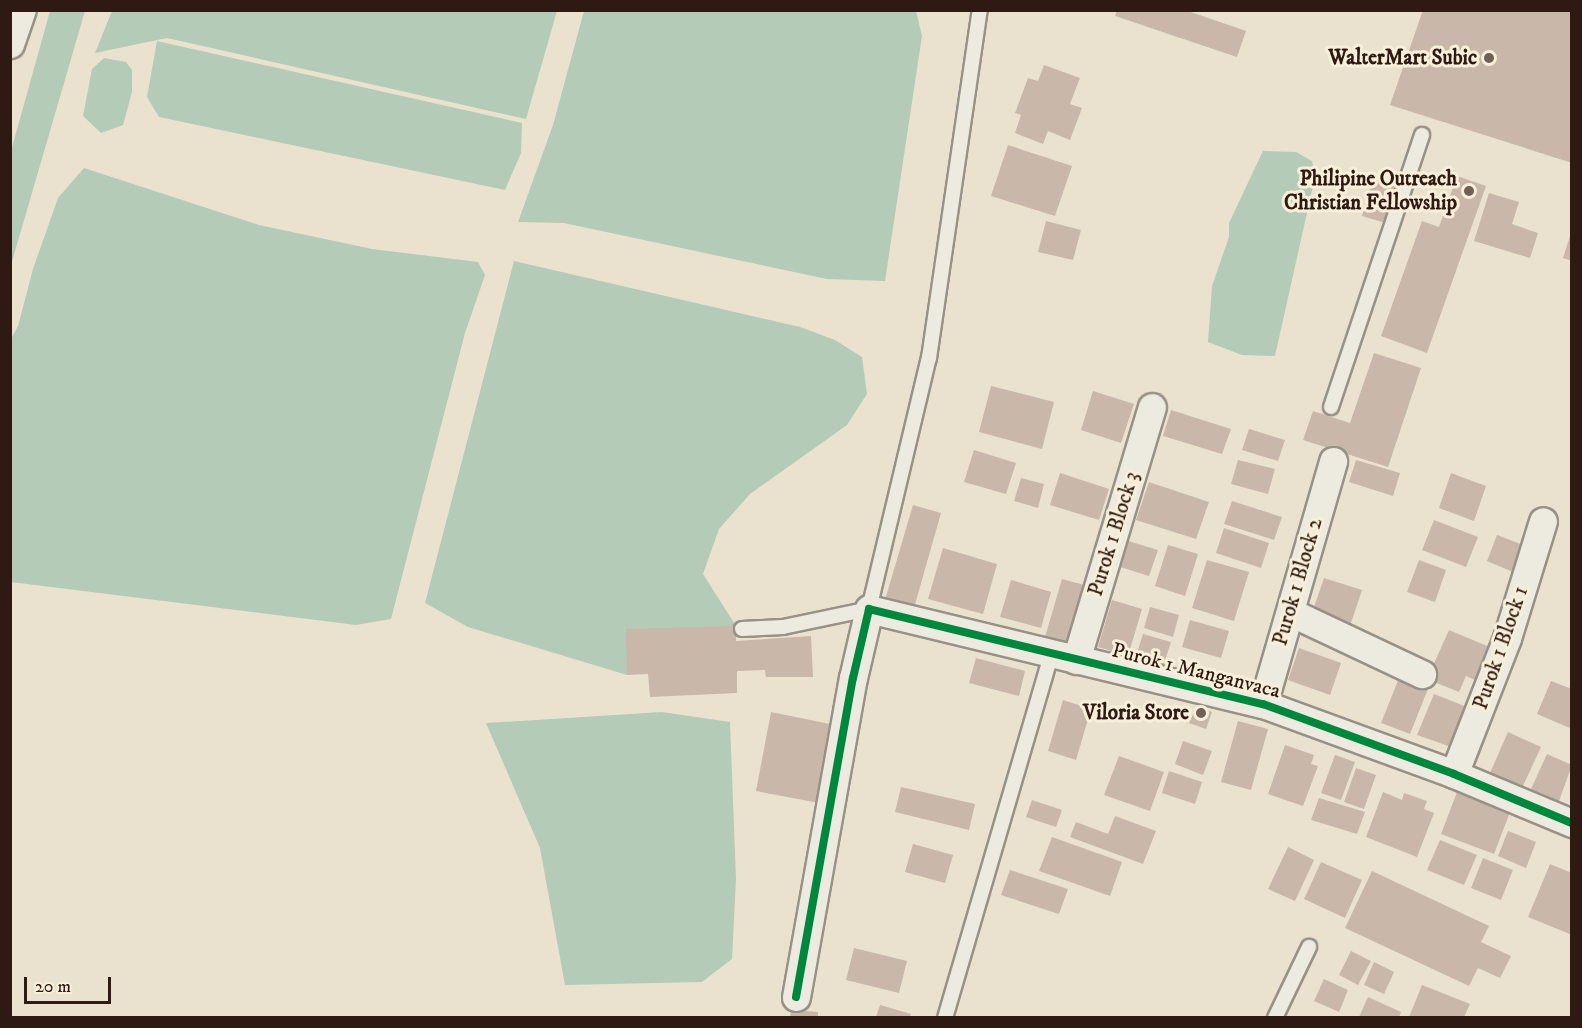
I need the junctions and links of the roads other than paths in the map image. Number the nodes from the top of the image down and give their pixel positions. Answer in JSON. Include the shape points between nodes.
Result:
{"nodes":[{"id":1,"x":22,"y":10,"type":"edge"},
{"id":2,"x":980,"y":10,"type":"edge"},
{"id":3,"x":10,"y":44,"type":"edge"},
{"id":4,"x":1422,"y":135,"type":"dead end"},
{"id":5,"x":1331,"y":406,"type":"dead end"},
{"id":6,"x":1152,"y":408,"type":"dead end"},
{"id":7,"x":1333,"y":461,"type":"dead end"},
{"id":8,"x":1543,"y":521,"type":"dead end"},
{"id":9,"x":869,"y":609,"type":"junction"},
{"id":10,"x":1290,"y":612,"type":"junction"},
{"id":11,"x":742,"y":629,"type":"dead end"},
{"id":12,"x":1064,"y":657,"type":"junction"},
{"id":13,"x":1422,"y":674,"type":"dead end"},
{"id":14,"x":1263,"y":704,"type":"junction"},
{"id":15,"x":1454,"y":774,"type":"junction"},
{"id":16,"x":1572,"y":823,"type":"edge"},
{"id":17,"x":1309,"y":947,"type":"dead end"},
{"id":18,"x":796,"y":997,"type":"dead end"},
{"id":19,"x":945,"y":1017,"type":"edge"},
{"id":20,"x":1275,"y":1017,"type":"edge"}],
"edges":[{"from":1,"to":3,"type":"street"},
{"from":2,"to":9,"type":"lane","via":[[929,358]]},
{"from":4,"to":5,"type":"lane"},
{"from":6,"to":12,"type":"street","name":"Purok 1 Block 3"},
{"from":7,"to":10,"type":"street","name":"Purok 1 Block 2"},
{"from":8,"to":15,"type":"street","name":"Purok 1 Block 1","via":[[1508,638]]},
{"from":9,"to":11,"type":"lane","via":[[783,627]]},
{"from":9,"to":12,"type":"street","name":"Purok 1 Manganvaca"},
{"from":9,"to":18,"type":"street"},
{"from":10,"to":13,"type":"street"},
{"from":10,"to":14,"type":"street","name":"Purok 1 Block 2"},
{"from":12,"to":14,"type":"street","name":"Purok 1 Manganvaca"},
{"from":12,"to":19,"type":"lane"},
{"from":14,"to":15,"type":"street","name":"Purok 1 Manganvaca"},
{"from":15,"to":16,"type":"street","name":"Purok 1 Manganvaca"},
{"from":17,"to":20,"type":"lane"}]}
